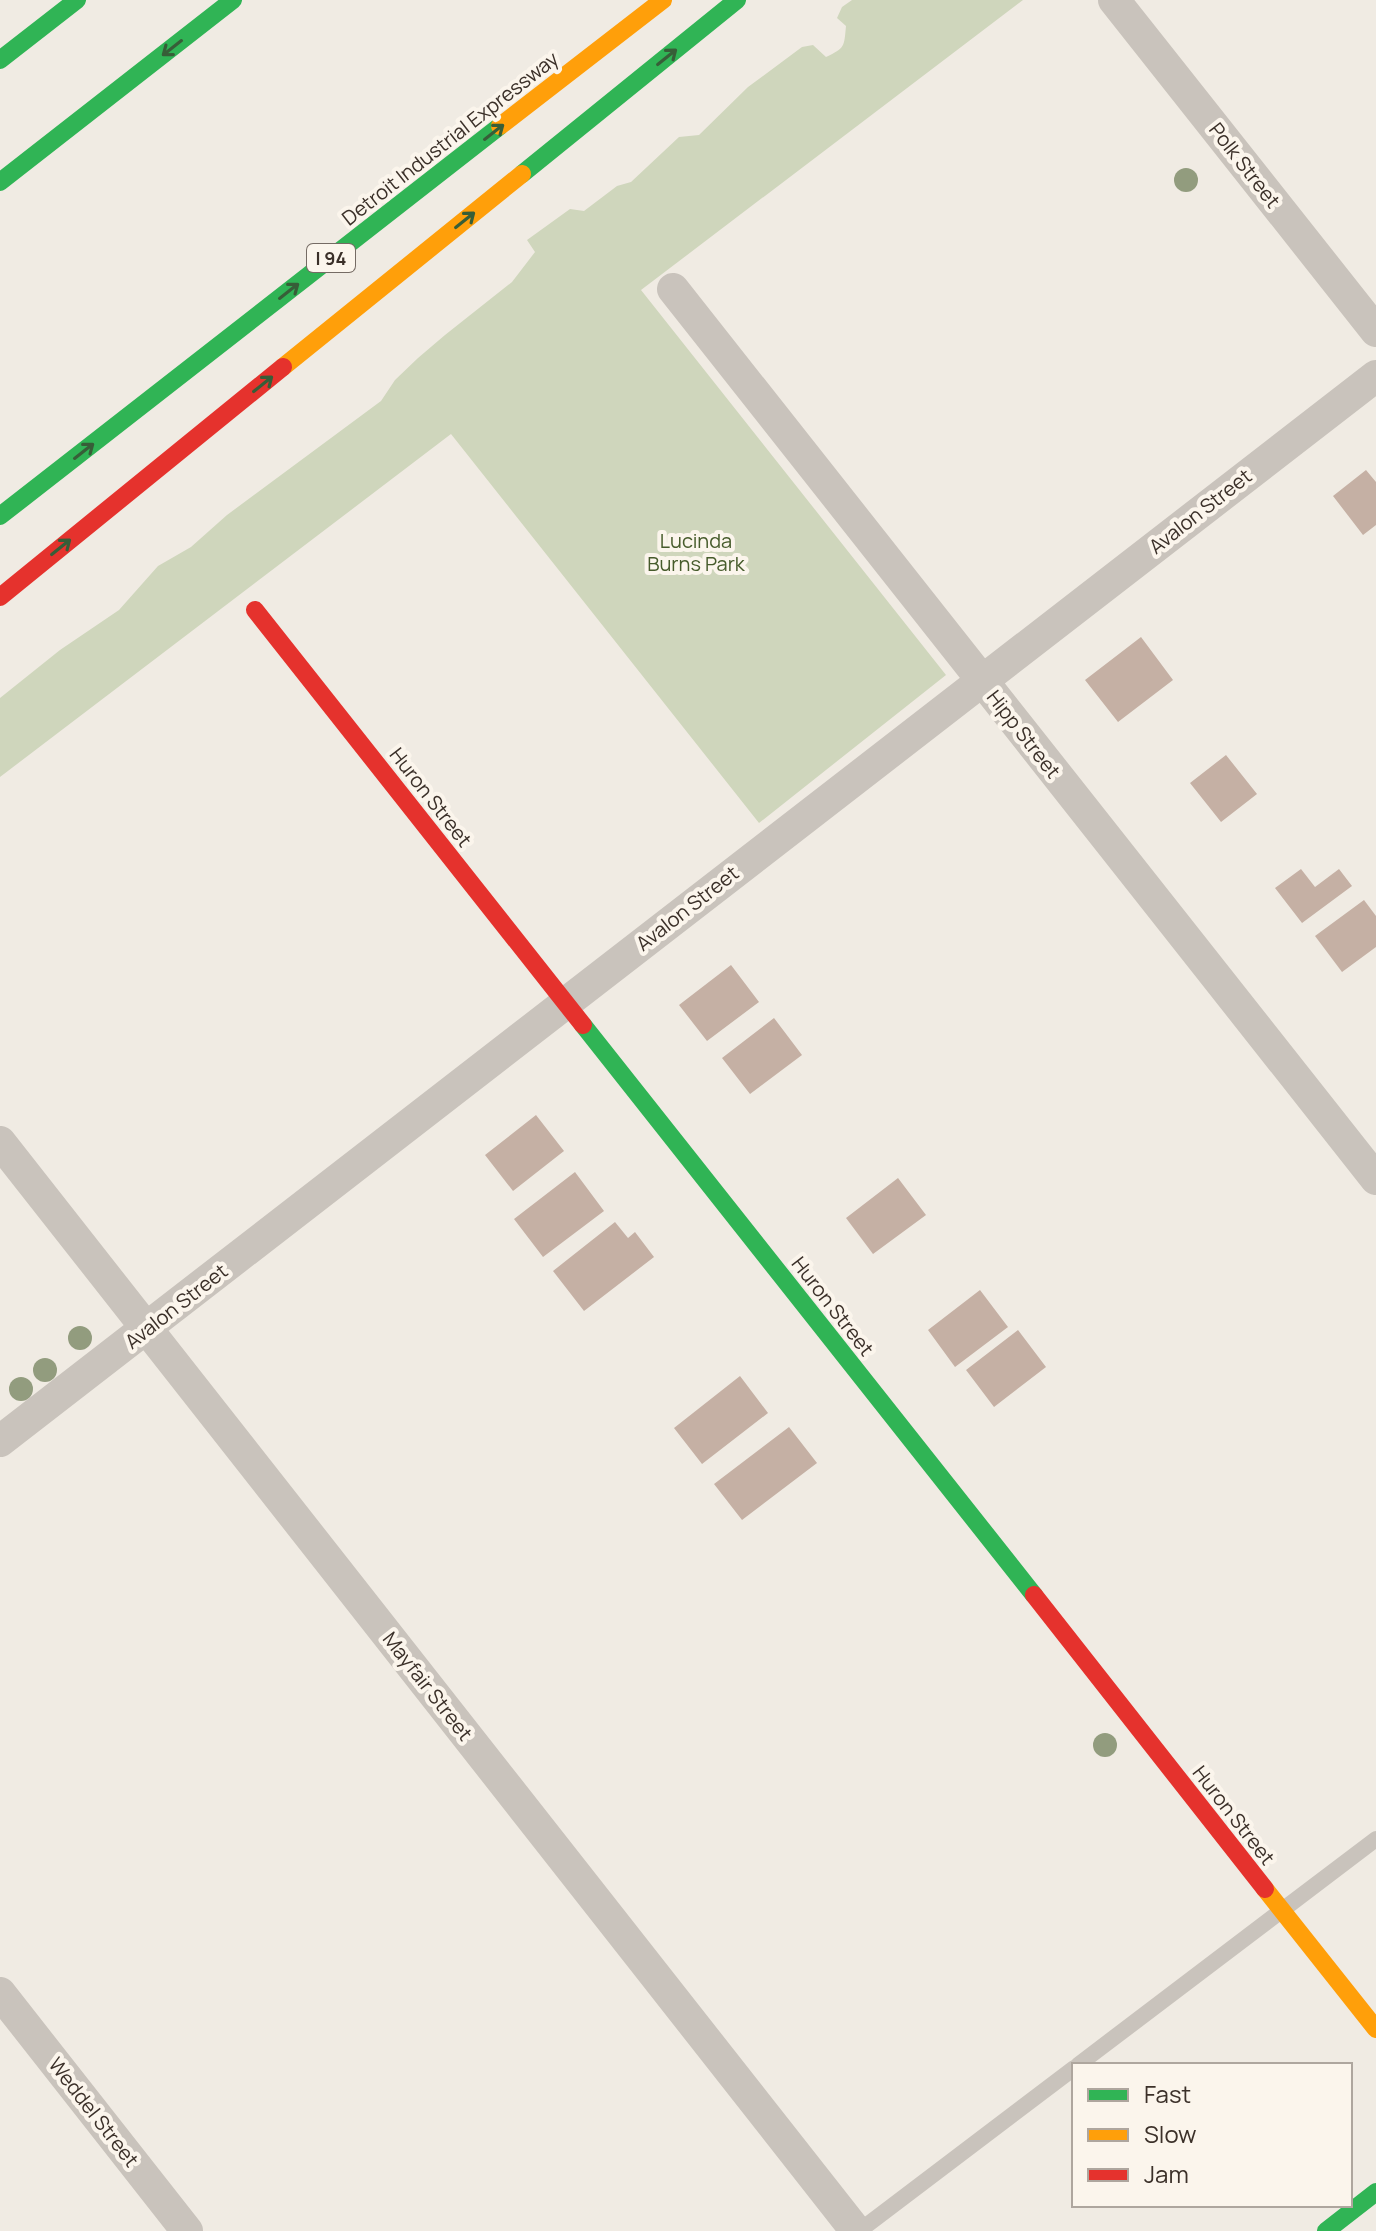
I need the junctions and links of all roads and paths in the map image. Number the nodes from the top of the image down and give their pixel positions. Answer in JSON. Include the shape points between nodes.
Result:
{"nodes":[{"id":1,"x":77,"y":0,"type":"edge"},
{"id":2,"x":233,"y":0,"type":"edge"},
{"id":3,"x":663,"y":0,"type":"edge"},
{"id":4,"x":737,"y":0,"type":"edge"},
{"id":5,"x":1114,"y":0,"type":"edge"},
{"id":6,"x":0,"y":50,"type":"edge"},
{"id":7,"x":0,"y":60,"type":"edge"},
{"id":8,"x":0,"y":182,"type":"edge"},
{"id":9,"x":673,"y":289,"type":"dead end"},
{"id":10,"x":1376,"y":331,"type":"edge"},
{"id":11,"x":1376,"y":376,"type":"edge"},
{"id":12,"x":0,"y":516,"type":"edge"},
{"id":13,"x":0,"y":597,"type":"edge"},
{"id":14,"x":255,"y":610,"type":"dead end"},
{"id":15,"x":982,"y":680,"type":"junction"},
{"id":16,"x":565,"y":1002,"type":"junction"},
{"id":17,"x":0,"y":1142,"type":"edge"},
{"id":18,"x":1376,"y":1179,"type":"edge"},
{"id":19,"x":147,"y":1329,"type":"junction"},
{"id":20,"x":0,"y":1441,"type":"edge"},
{"id":21,"x":1376,"y":1839,"type":"edge"},
{"id":22,"x":1282,"y":1911,"type":"junction"},
{"id":23,"x":0,"y":1993,"type":"edge"},
{"id":24,"x":1376,"y":2029,"type":"edge"},
{"id":25,"x":1081,"y":2063,"type":"edge"},
{"id":26,"x":1072,"y":2070,"type":"edge"},
{"id":27,"x":1376,"y":2192,"type":"edge"},
{"id":28,"x":187,"y":2231,"type":"edge"},
{"id":29,"x":857,"y":2231,"type":"edge"},
{"id":30,"x":1326,"y":2231,"type":"edge"}],
"edges":[{"from":1,"to":6,"type":"main road"},
{"from":1,"to":7,"type":"main road"},
{"from":2,"to":8,"type":"main road","one_way":true},
{"from":12,"to":3,"type":"main road","name":"Detroit Industrial Expressway","number":"I 94","one_way":true},
{"from":13,"to":4,"type":"main road","one_way":true},
{"from":5,"to":10,"type":"street","name":"Polk Street"},
{"from":9,"to":15,"type":"street","name":"Hipp Street"},
{"from":11,"to":15,"type":"street","name":"Avalon Street"},
{"from":14,"to":16,"type":"main road","name":"Huron Street"},
{"from":15,"to":16,"type":"street","name":"Avalon Street"},
{"from":15,"to":18,"type":"street","name":"Hipp Street"},
{"from":16,"to":19,"type":"street","name":"Avalon Street"},
{"from":16,"to":22,"type":"main road","name":"Huron Street"},
{"from":17,"to":19,"type":"street","name":"Mayfair Street"},
{"from":19,"to":20,"type":"street","name":"Avalon Street"},
{"from":19,"to":29,"type":"street","name":"Mayfair Street"},
{"from":21,"to":22,"type":"lane"},
{"from":22,"to":24,"type":"main road","name":"Huron Street"},
{"from":22,"to":25,"type":"lane"},
{"from":23,"to":28,"type":"street","name":"Weddel Street"},
{"from":26,"to":29,"type":"lane"},
{"from":27,"to":30,"type":"main road"}]}
